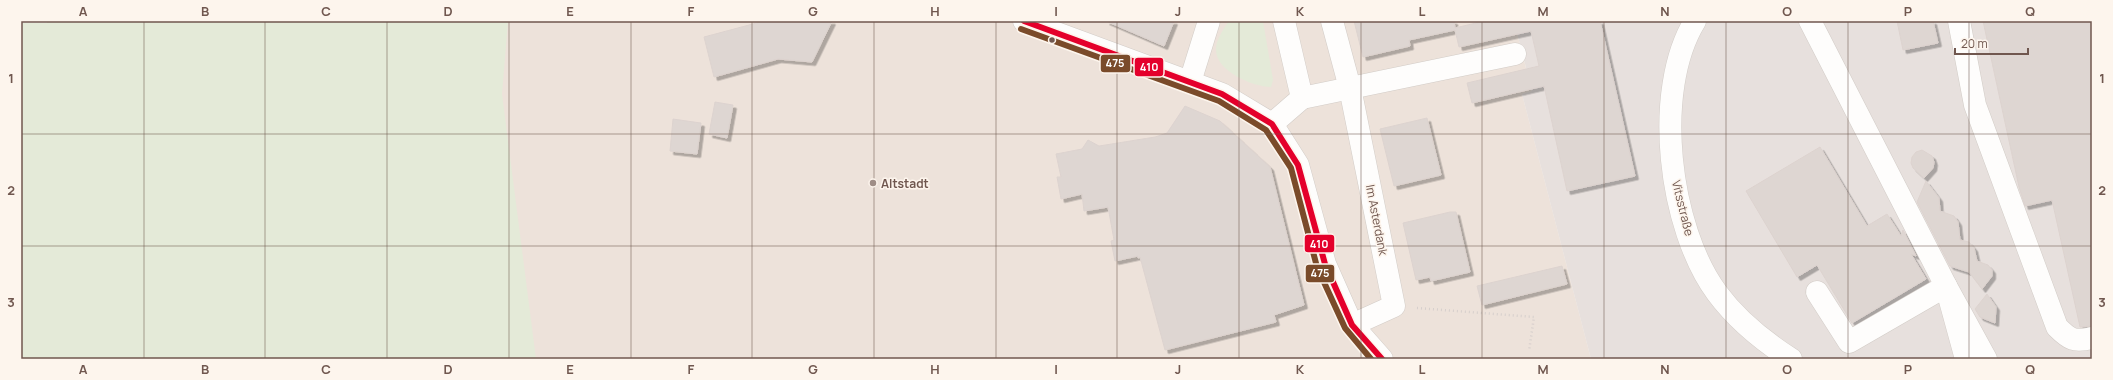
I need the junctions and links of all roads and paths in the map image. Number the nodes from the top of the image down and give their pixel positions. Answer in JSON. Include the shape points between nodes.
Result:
{"nodes":[{"id":1,"x":1024,"y":21,"type":"edge"},
{"id":2,"x":1209,"y":21,"type":"edge"},
{"id":3,"x":1284,"y":21,"type":"edge"},
{"id":4,"x":1332,"y":21,"type":"edge"},
{"id":5,"x":1695,"y":21,"type":"edge"},
{"id":6,"x":1810,"y":21,"type":"edge"},
{"id":7,"x":1959,"y":21,"type":"edge"},
{"id":8,"x":1515,"y":54,"type":"dead end"},
{"id":9,"x":1190,"y":82,"type":"junction"},
{"id":10,"x":1350,"y":88,"type":"junction"},
{"id":11,"x":1302,"y":98,"type":"junction"},
{"id":12,"x":1272,"y":124,"type":"junction"},
{"id":13,"x":1946,"y":286,"type":"junction"},
{"id":14,"x":1817,"y":292,"type":"dead end"},
{"id":15,"x":1394,"y":306,"type":"junction"},
{"id":16,"x":1352,"y":325,"type":"junction"},
{"id":17,"x":2092,"y":338,"type":"edge"},
{"id":18,"x":1529,"y":351,"type":"dead end"},
{"id":19,"x":1382,"y":359,"type":"edge"},
{"id":20,"x":1791,"y":359,"type":"edge"},
{"id":21,"x":1966,"y":359,"type":"edge"},
{"id":22,"x":1986,"y":359,"type":"edge"}],
"edges":[{"from":1,"to":9,"type":"street"},
{"from":2,"to":9,"type":"street"},
{"from":3,"to":11,"type":"street"},
{"from":4,"to":10,"type":"street","name":"Im Asterdank"},
{"from":5,"to":20,"type":"street","name":"Vitsstraße","via":[[1676,68],[1670,104],[1671,153],[1676,189],[1685,224],[1698,261],[1716,292],[1767,344]]},
{"from":6,"to":13,"type":"street"},
{"from":7,"to":17,"type":"street","via":[[1975,106],[2057,326],[2066,336],[2078,341]]},
{"from":8,"to":10,"type":"street"},
{"from":9,"to":12,"type":"street","via":[[1222,94]]},
{"from":10,"to":11,"type":"street"},
{"from":10,"to":15,"type":"street","name":"Im Asterdank"},
{"from":11,"to":12,"type":"street"},
{"from":12,"to":16,"type":"street","via":[[1298,165],[1325,264]]},
{"from":13,"to":14,"type":"street","via":[[1849,342]]},
{"from":13,"to":21,"type":"street"},
{"from":13,"to":22,"type":"street"},
{"from":15,"to":16,"type":"street"},
{"from":15,"to":18,"type":"path","via":[[1534,317]]},
{"from":16,"to":19,"type":"street"}]}
